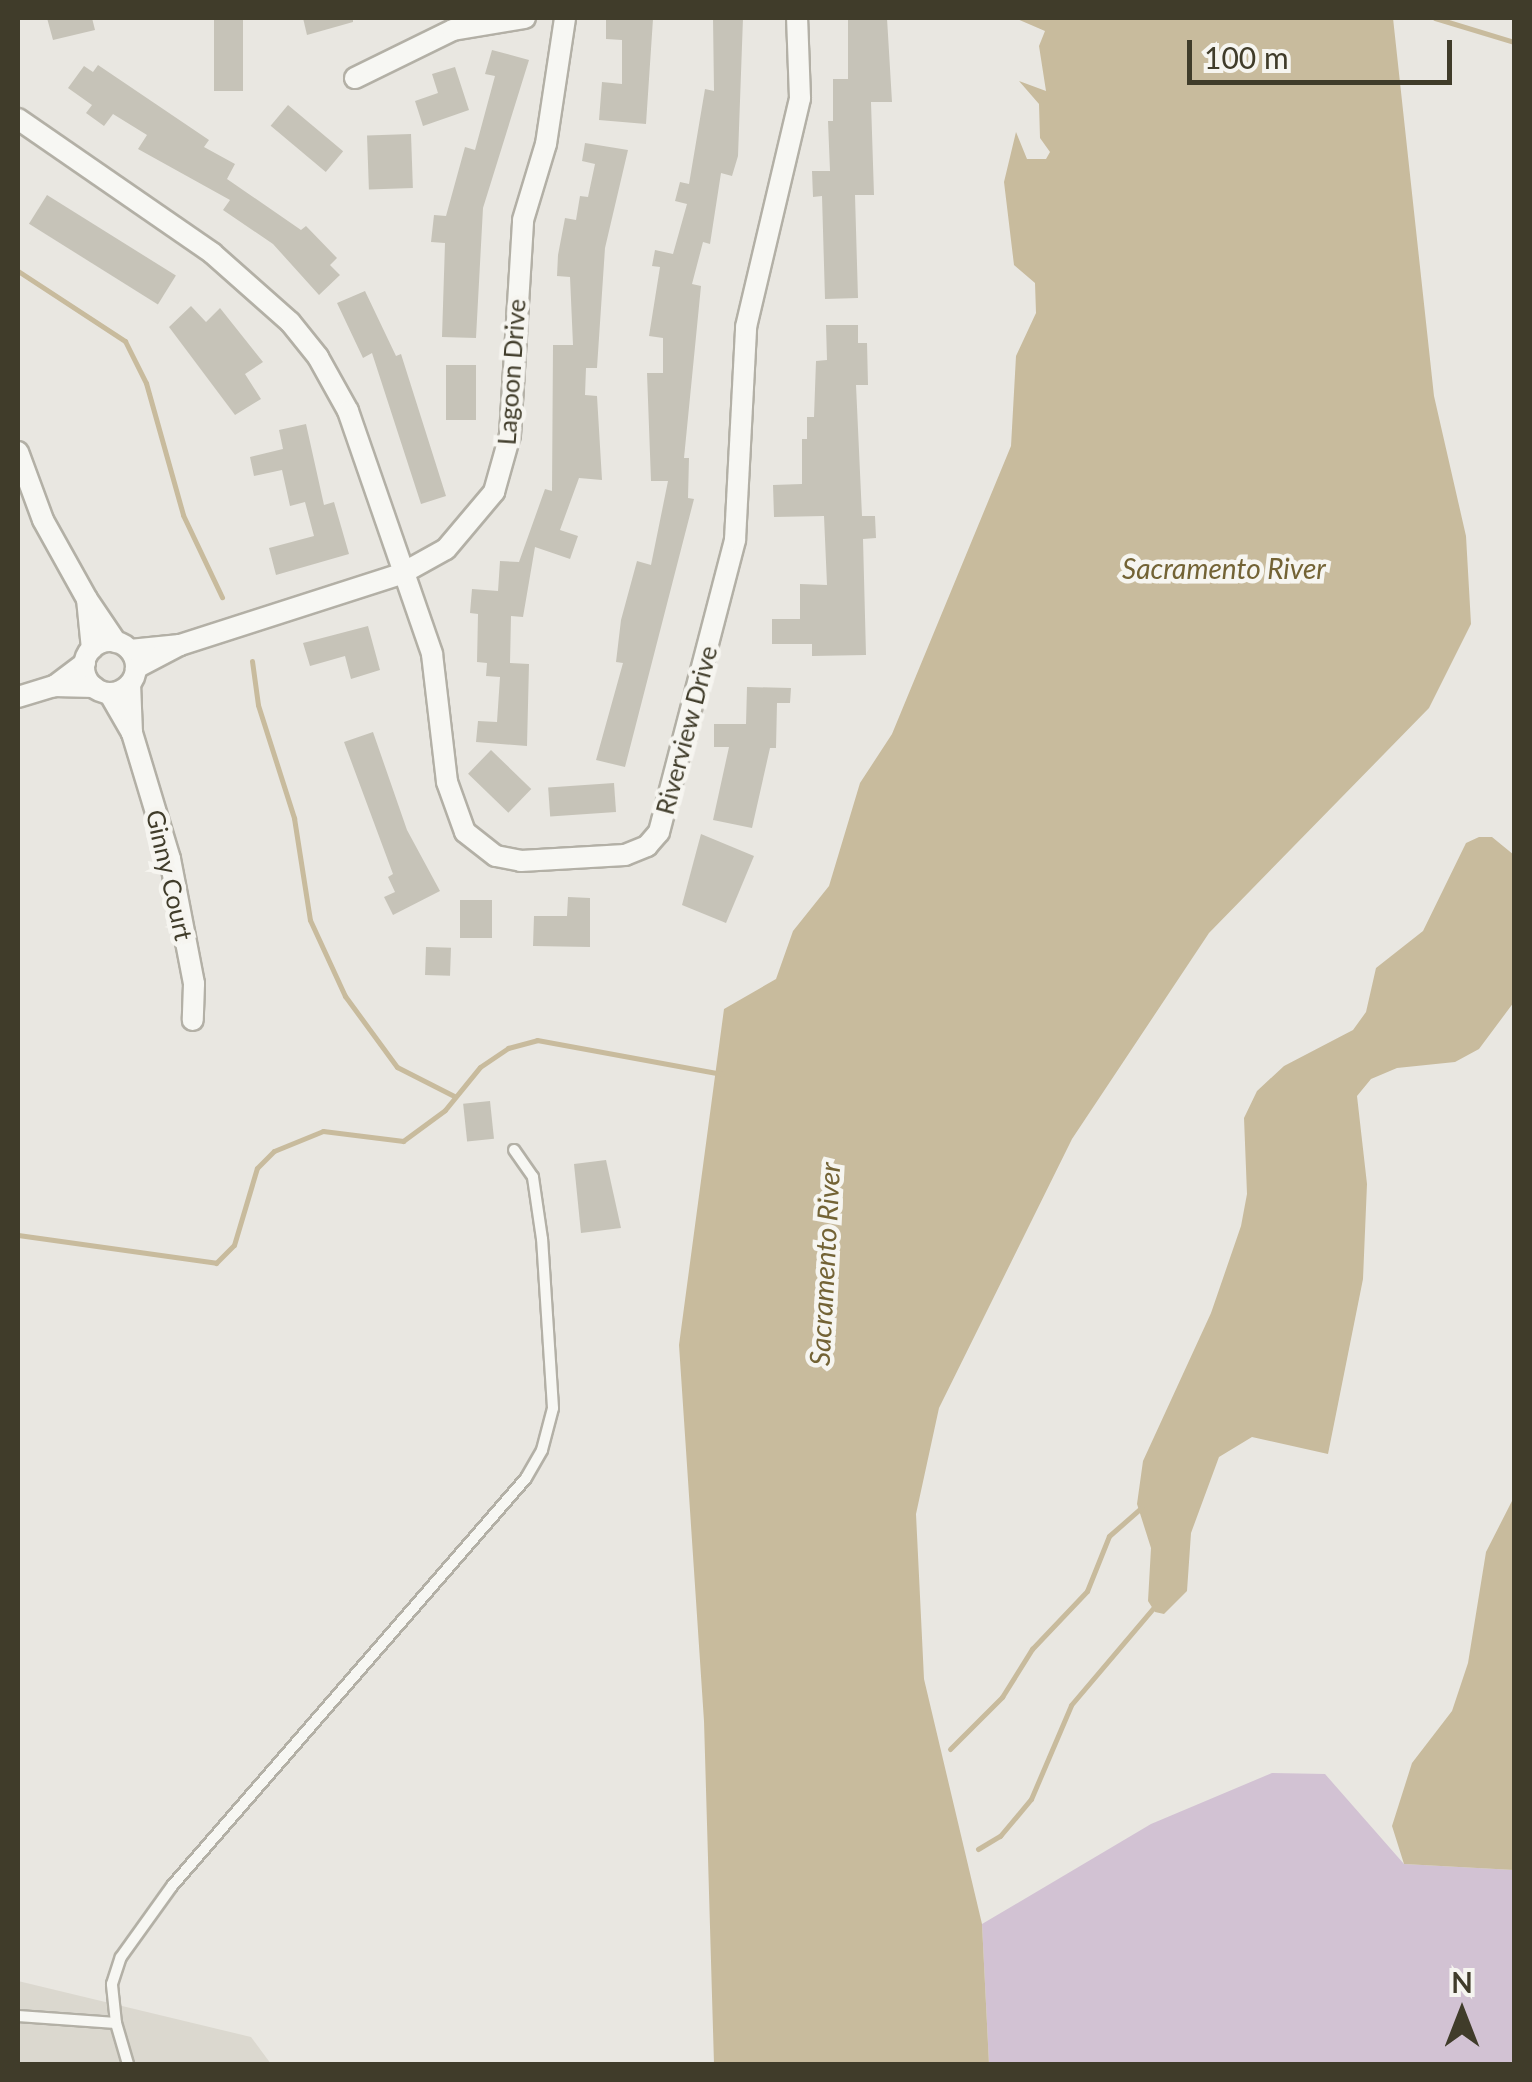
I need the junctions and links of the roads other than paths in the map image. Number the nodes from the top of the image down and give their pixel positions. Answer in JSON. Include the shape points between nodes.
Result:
{"nodes":[{"id":1,"x":526,"y":18,"type":"edge"},
{"id":2,"x":566,"y":18,"type":"edge"},
{"id":3,"x":797,"y":18,"type":"edge"},
{"id":4,"x":355,"y":78,"type":"dead end"},
{"id":5,"x":18,"y":119,"type":"edge"},
{"id":6,"x":18,"y":452,"type":"edge"},
{"id":7,"x":400,"y":574,"type":"junction"},
{"id":8,"x":87,"y":599,"type":"junction"},
{"id":9,"x":88,"y":656,"type":"junction"},
{"id":10,"x":128,"y":661,"type":"junction"},
{"id":11,"x":54,"y":686,"type":"junction"},
{"id":12,"x":101,"y":690,"type":"junction"},
{"id":13,"x":18,"y":697,"type":"edge"},
{"id":14,"x":132,"y":733,"type":"junction"},
{"id":15,"x":194,"y":1020,"type":"dead end"},
{"id":16,"x":514,"y":1150,"type":"dead end"},
{"id":17,"x":18,"y":2016,"type":"edge"},
{"id":18,"x":116,"y":2023,"type":"junction"},
{"id":19,"x":128,"y":2064,"type":"edge"}],
"edges":[{"from":1,"to":4,"type":"street","via":[[452,30]]},
{"from":2,"to":7,"type":"street","name":"Lagoon Drive","via":[[546,144],[518,256],[504,464],[472,525],[446,549]]},
{"from":3,"to":7,"type":"street","name":"Riverview Drive","via":[[800,98],[746,328],[738,524],[659,832],[647,846],[626,855],[521,862],[496,856],[465,832],[447,782],[432,654]]},
{"from":5,"to":7,"type":"street","name":"Riverview Drive","via":[[212,253],[304,338],[348,411]]},
{"from":6,"to":8,"type":"street","via":[[43,520]]},
{"from":7,"to":10,"type":"street","name":"Lagoon Drive"},
{"from":8,"to":9,"type":"street"},
{"from":8,"to":10,"type":"street"},
{"from":9,"to":10,"type":"street"},
{"from":9,"to":11,"type":"street"},
{"from":9,"to":12,"type":"street"},
{"from":10,"to":12,"type":"street"},
{"from":10,"to":14,"type":"street"},
{"from":11,"to":12,"type":"street"},
{"from":11,"to":13,"type":"street"},
{"from":12,"to":14,"type":"street"},
{"from":14,"to":15,"type":"street","name":"Ginny Court","via":[[170,858],[194,984]]},
{"from":16,"to":18,"type":"lane","via":[[533,1176],[542,1239],[553,1408],[542,1450],[526,1478],[172,1886],[121,1957],[112,1984]]},
{"from":17,"to":18,"type":"lane"},
{"from":18,"to":19,"type":"lane"}]}
